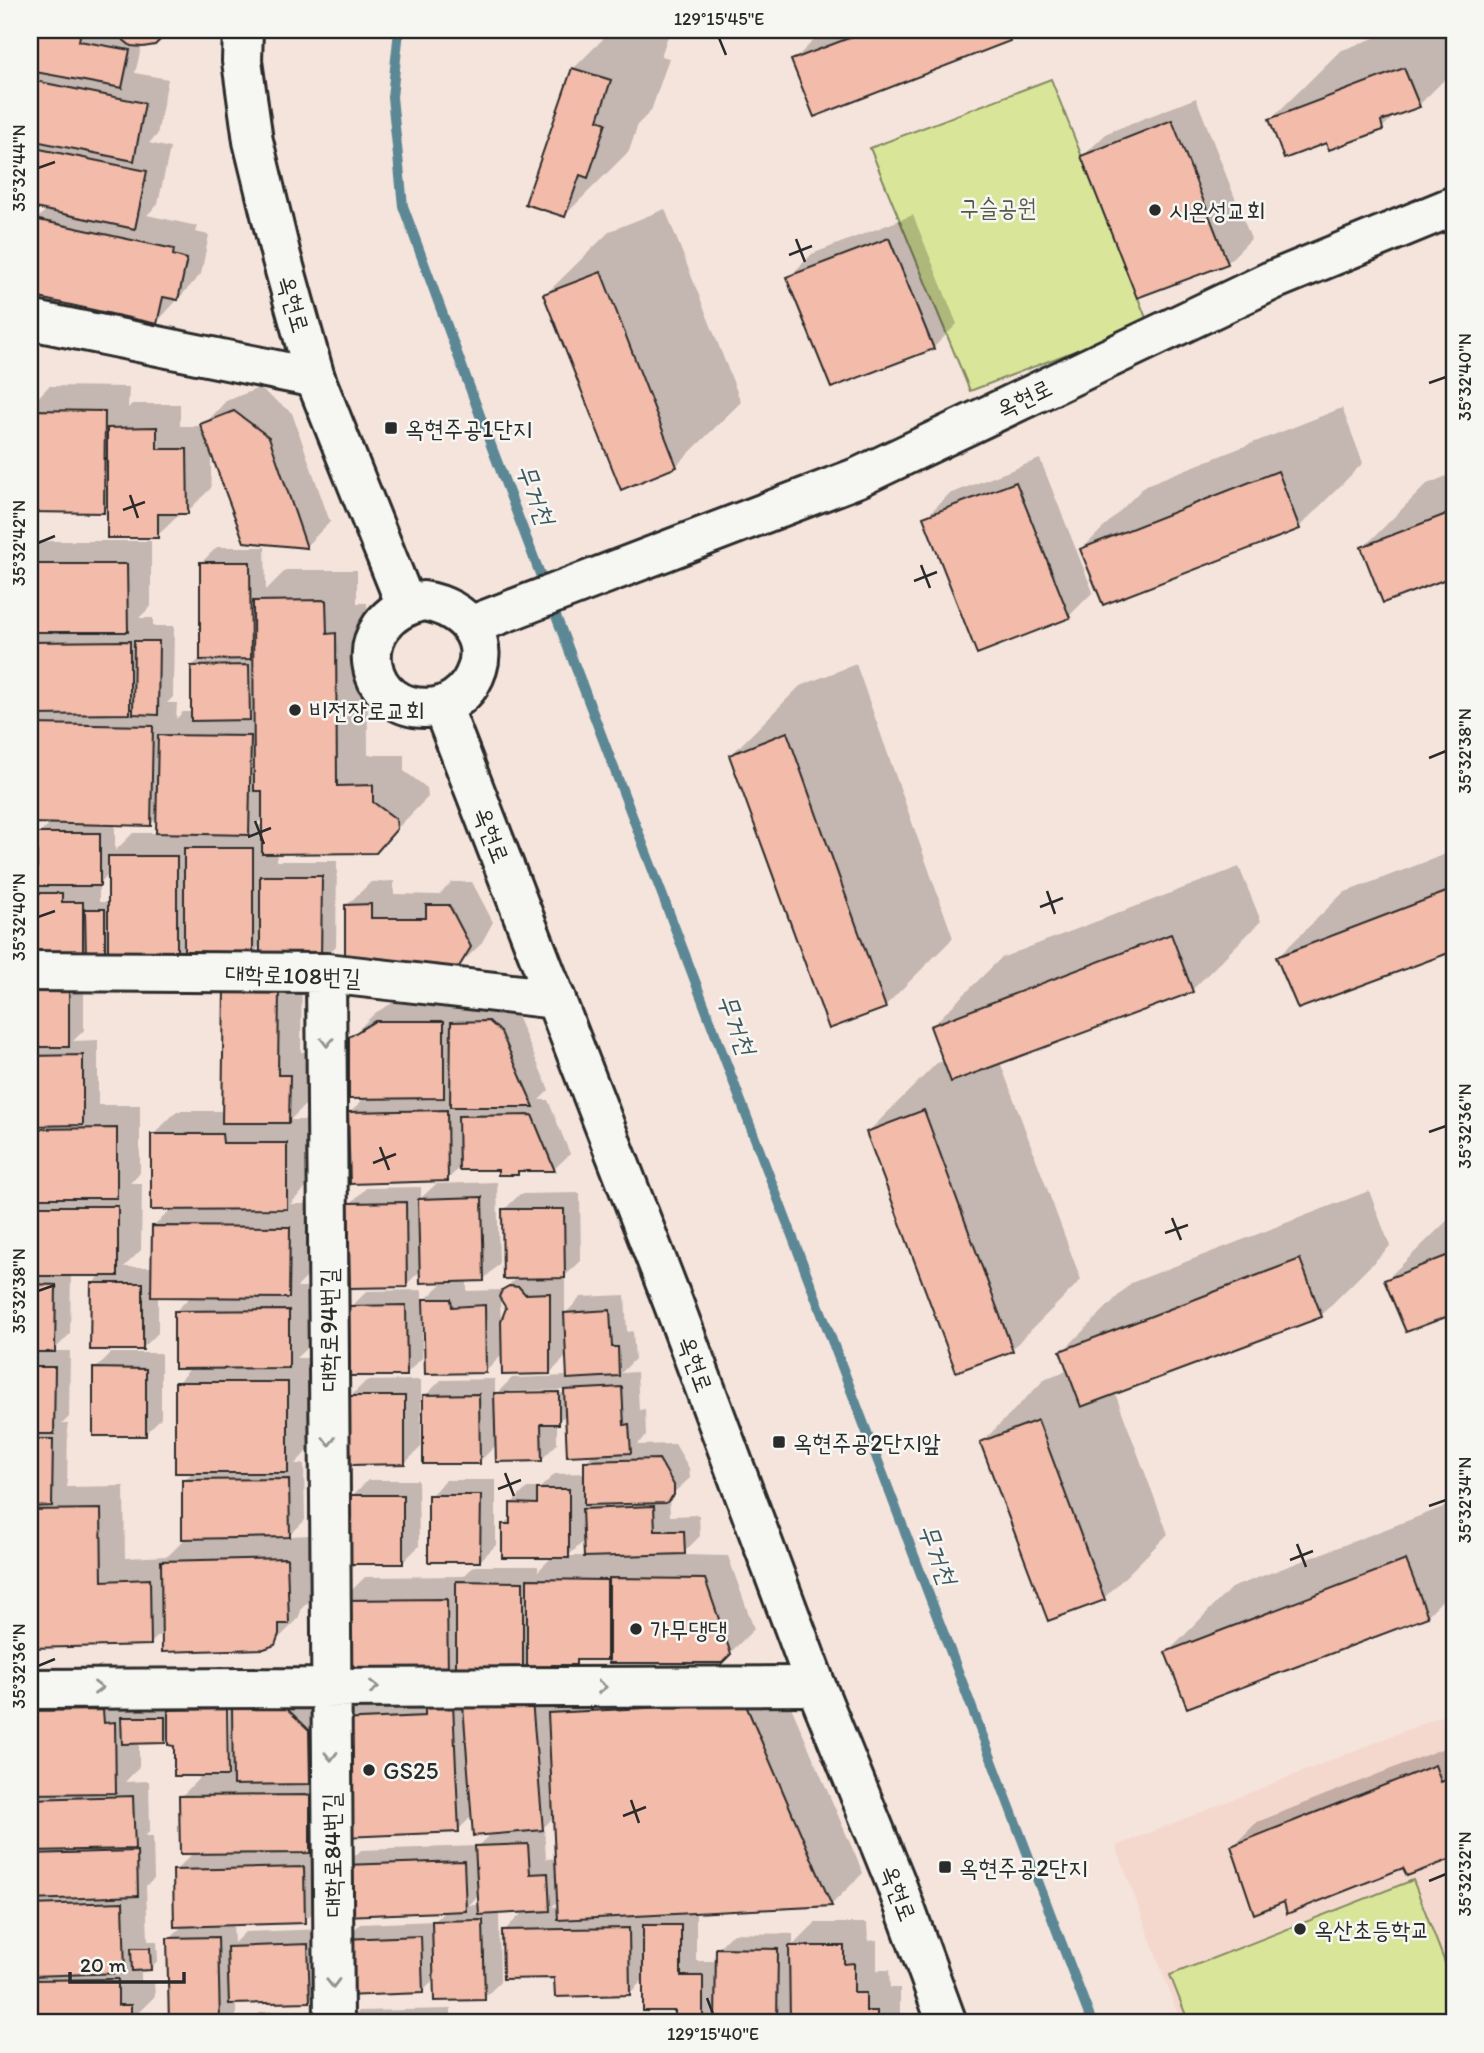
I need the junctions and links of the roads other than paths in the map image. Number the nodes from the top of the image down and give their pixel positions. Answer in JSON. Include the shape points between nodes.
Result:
{"nodes":[{"id":1,"x":243,"y":30,"type":"edge"},
{"id":2,"x":1454,"y":206,"type":"edge"},
{"id":3,"x":30,"y":320,"type":"edge"},
{"id":4,"x":315,"y":378,"type":"junction"},
{"id":5,"x":406,"y":605,"type":"junction"},
{"id":6,"x":488,"y":618,"type":"junction"},
{"id":7,"x":442,"y":706,"type":"junction"},
{"id":8,"x":30,"y":971,"type":"edge"},
{"id":9,"x":326,"y":973,"type":"junction"},
{"id":10,"x":556,"y":999,"type":"junction"},
{"id":11,"x":816,"y":1686,"type":"junction"},
{"id":12,"x":330,"y":1688,"type":"junction"},
{"id":13,"x":30,"y":1689,"type":"edge"},
{"id":14,"x":334,"y":2023,"type":"edge"},
{"id":15,"x":947,"y":2023,"type":"edge"}],
"edges":[{"from":1,"to":4,"type":"main road","name":"옥현로","via":[[242,61],[253,141]]},
{"from":2,"to":6,"type":"main road","name":"옥현로","via":[[1271,281],[859,477]]},
{"from":3,"to":4,"type":"main road"},
{"from":4,"to":5,"type":"main road","name":"옥현로"},
{"from":5,"to":6,"type":"main road","via":[[423,601]]},
{"from":5,"to":7,"type":"main road","via":[[390,615],[375,637],[372,665],[378,682],[406,706]]},
{"from":6,"to":7,"type":"main road","via":[[477,670],[458,698]]},
{"from":7,"to":10,"type":"main road","name":"옥현로"},
{"from":8,"to":9,"type":"main road","name":"대학로108번길"},
{"from":9,"to":10,"type":"main road","name":"대학로108번길"},
{"from":9,"to":12,"type":"main road","name":"대학로94번길","one_way":true},
{"from":10,"to":11,"type":"main road","name":"옥현로"},
{"from":12,"to":11,"type":"main road","one_way":true},
{"from":11,"to":15,"type":"main road","name":"옥현로"},
{"from":13,"to":12,"type":"main road","one_way":true},
{"from":12,"to":14,"type":"main road","name":"대학로84번길","one_way":true}]}
